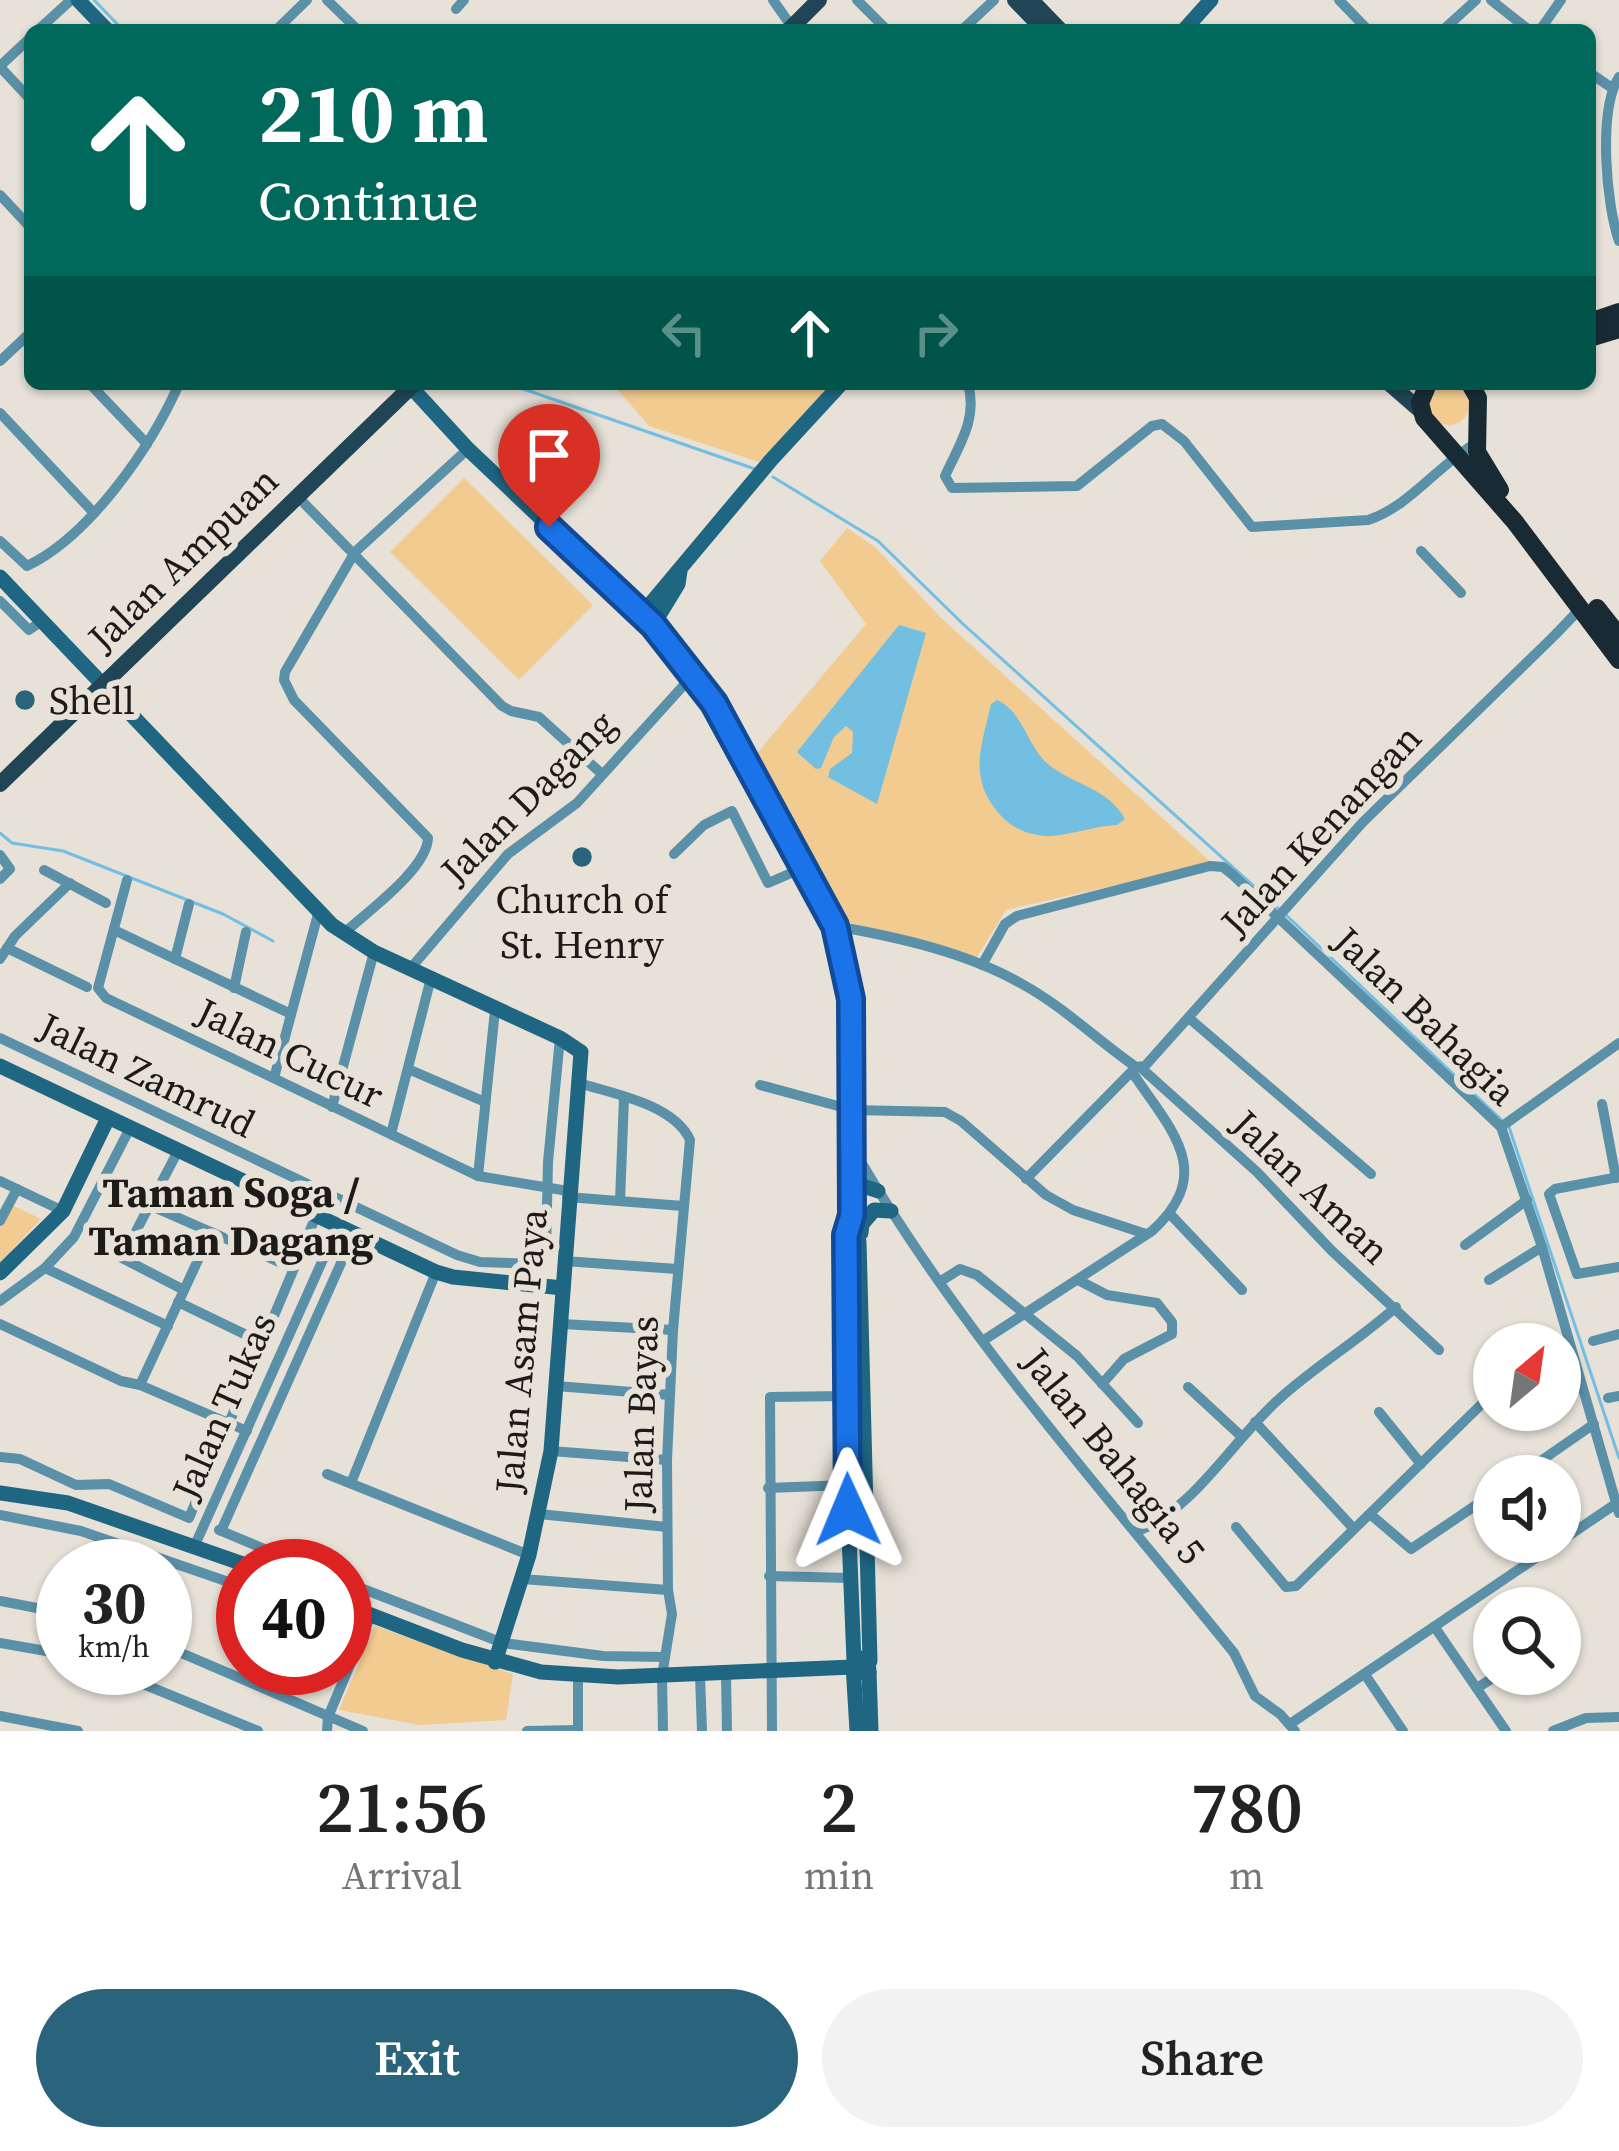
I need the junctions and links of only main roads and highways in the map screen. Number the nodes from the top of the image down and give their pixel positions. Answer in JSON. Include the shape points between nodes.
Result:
{"nodes":[{"id":1,"x":819,"y":0,"type":"edge"},
{"id":2,"x":1015,"y":0,"type":"edge"},
{"id":3,"x":1031,"y":0,"type":"edge"},
{"id":4,"x":794,"y":24,"type":"edge"},
{"id":5,"x":1037,"y":24,"type":"edge"},
{"id":6,"x":1054,"y":24,"type":"edge"},
{"id":7,"x":408,"y":390,"type":"edge"},
{"id":8,"x":1397,"y":390,"type":"edge"},
{"id":9,"x":1424,"y":390,"type":"edge"},
{"id":10,"x":1479,"y":396,"type":"edge"},
{"id":11,"x":1421,"y":411,"type":"junction"},
{"id":12,"x":1436,"y":430,"type":"junction"},
{"id":13,"x":1587,"y":607,"type":"junction"},
{"id":14,"x":1610,"y":634,"type":"edge"},
{"id":15,"x":1619,"y":660,"type":"edge"},
{"id":16,"x":0,"y":784,"type":"edge"}],
"edges":[{"from":1,"to":4,"type":"main road"},
{"from":2,"to":5,"type":"main road"},
{"from":3,"to":6,"type":"main road"},
{"from":7,"to":16,"type":"main road","name":"Jalan Ampuan"},
{"from":8,"to":11,"type":"main road"},
{"from":9,"to":11,"type":"highway"},
{"from":10,"to":12,"type":"highway","via":[[1462,430]]},
{"from":10,"to":13,"type":"highway","via":[[1476,443],[1486,471]]},
{"from":11,"to":12,"type":"highway"},
{"from":12,"to":13,"type":"highway"},
{"from":13,"to":14,"type":"highway"},
{"from":14,"to":15,"type":"highway"}]}
